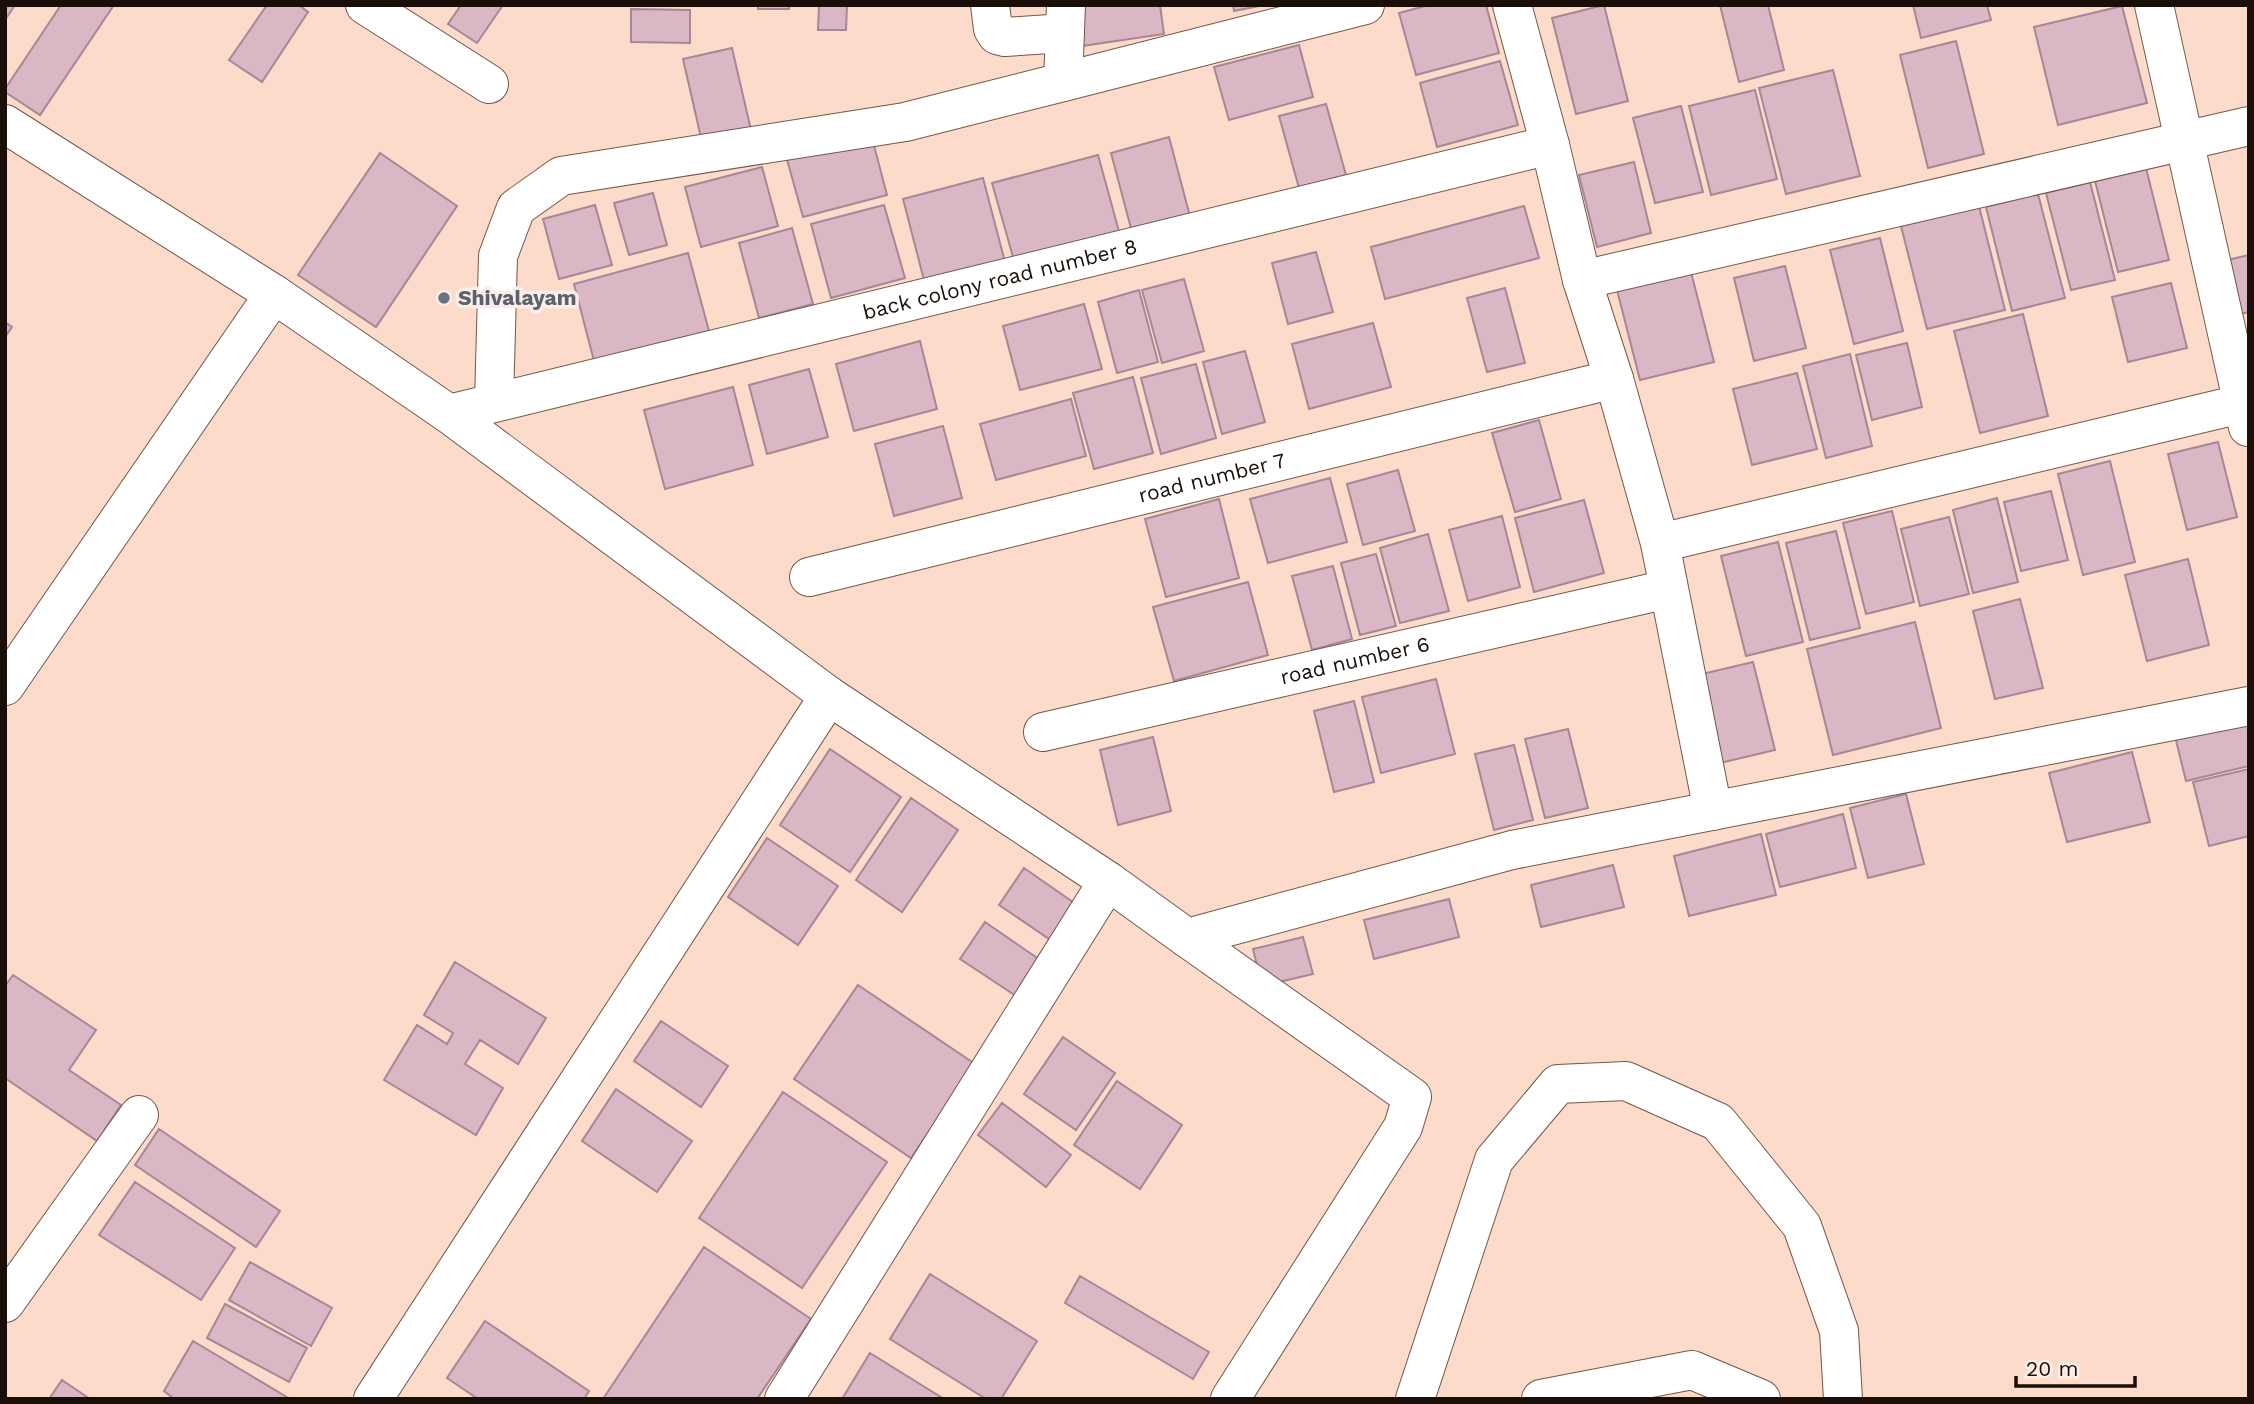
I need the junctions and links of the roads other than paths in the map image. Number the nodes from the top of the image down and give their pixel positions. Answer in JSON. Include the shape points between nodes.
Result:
{"nodes":[{"id":1,"x":365,"y":5,"type":"edge"},
{"id":2,"x":990,"y":5,"type":"edge"},
{"id":3,"x":1365,"y":5,"type":"edge"},
{"id":4,"x":1512,"y":5,"type":"edge"},
{"id":5,"x":2154,"y":5,"type":"edge"},
{"id":6,"x":1065,"y":19,"type":"edge"},
{"id":7,"x":1063,"y":82,"type":"junction"},
{"id":8,"x":489,"y":84,"type":"dead end"},
{"id":9,"x":5,"y":124,"type":"edge"},
{"id":10,"x":2249,"y":126,"type":"edge"},
{"id":11,"x":2185,"y":142,"type":"junction"},
{"id":12,"x":1550,"y":145,"type":"junction"},
{"id":13,"x":1582,"y":280,"type":"junction"},
{"id":14,"x":274,"y":295,"type":"junction"},
{"id":15,"x":1614,"y":379,"type":"junction"},
{"id":16,"x":494,"y":402,"type":"junction"},
{"id":17,"x":2247,"y":412,"type":"edge"},
{"id":18,"x":449,"y":414,"type":"junction"},
{"id":19,"x":1660,"y":543,"type":"junction"},
{"id":20,"x":809,"y":578,"type":"dead end"},
{"id":21,"x":1668,"y":589,"type":"junction"},
{"id":22,"x":5,"y":686,"type":"edge"},
{"id":23,"x":829,"y":696,"type":"junction"},
{"id":24,"x":2249,"y":706,"type":"edge"},
{"id":25,"x":1043,"y":732,"type":"dead end"},
{"id":26,"x":1713,"y":811,"type":"junction"},
{"id":27,"x":1108,"y":881,"type":"junction"},
{"id":28,"x":1187,"y":938,"type":"junction"},
{"id":29,"x":139,"y":1115,"type":"dead end"},
{"id":30,"x":5,"y":1303,"type":"edge"},
{"id":31,"x":386,"y":1394,"type":"edge"},
{"id":32,"x":784,"y":1399,"type":"edge"},
{"id":33,"x":1230,"y":1399,"type":"edge"},
{"id":34,"x":1415,"y":1399,"type":"edge"},
{"id":35,"x":1541,"y":1399,"type":"edge"},
{"id":36,"x":1761,"y":1399,"type":"edge"},
{"id":37,"x":1843,"y":1399,"type":"edge"}],
"edges":[{"from":1,"to":8,"type":"street"},
{"from":2,"to":6,"type":"street","via":[[993,29],[1005,37]]},
{"from":3,"to":7,"type":"street"},
{"from":4,"to":12,"type":"street"},
{"from":5,"to":11,"type":"street"},
{"from":6,"to":7,"type":"street"},
{"from":7,"to":16,"type":"street","via":[[905,122],[561,176],[516,208],[498,256]]},
{"from":9,"to":14,"type":"street"},
{"from":10,"to":11,"type":"street"},
{"from":11,"to":13,"type":"street"},
{"from":11,"to":17,"type":"street"},
{"from":12,"to":13,"type":"street"},
{"from":12,"to":16,"type":"street","name":"back colony road number 8"},
{"from":13,"to":15,"type":"street"},
{"from":14,"to":18,"type":"street"},
{"from":14,"to":22,"type":"street"},
{"from":15,"to":19,"type":"street"},
{"from":15,"to":20,"type":"street","name":"road number 7"},
{"from":16,"to":18,"type":"street","name":"back colony road number 8"},
{"from":17,"to":19,"type":"street"},
{"from":18,"to":23,"type":"street"},
{"from":19,"to":21,"type":"street"},
{"from":21,"to":25,"type":"street","name":"road number 6"},
{"from":21,"to":26,"type":"street"},
{"from":23,"to":27,"type":"street"},
{"from":23,"to":31,"type":"street"},
{"from":24,"to":26,"type":"street"},
{"from":26,"to":28,"type":"street","via":[[1512,850]]},
{"from":27,"to":28,"type":"street"},
{"from":27,"to":32,"type":"street"},
{"from":28,"to":33,"type":"street","via":[[1412,1097],[1403,1127]]},
{"from":29,"to":30,"type":"street"},
{"from":34,"to":37,"type":"street","via":[[1494,1160],[1558,1084],[1626,1081],[1718,1122],[1802,1226],[1839,1331]]},
{"from":35,"to":36,"type":"street","via":[[1692,1370]]}]}
